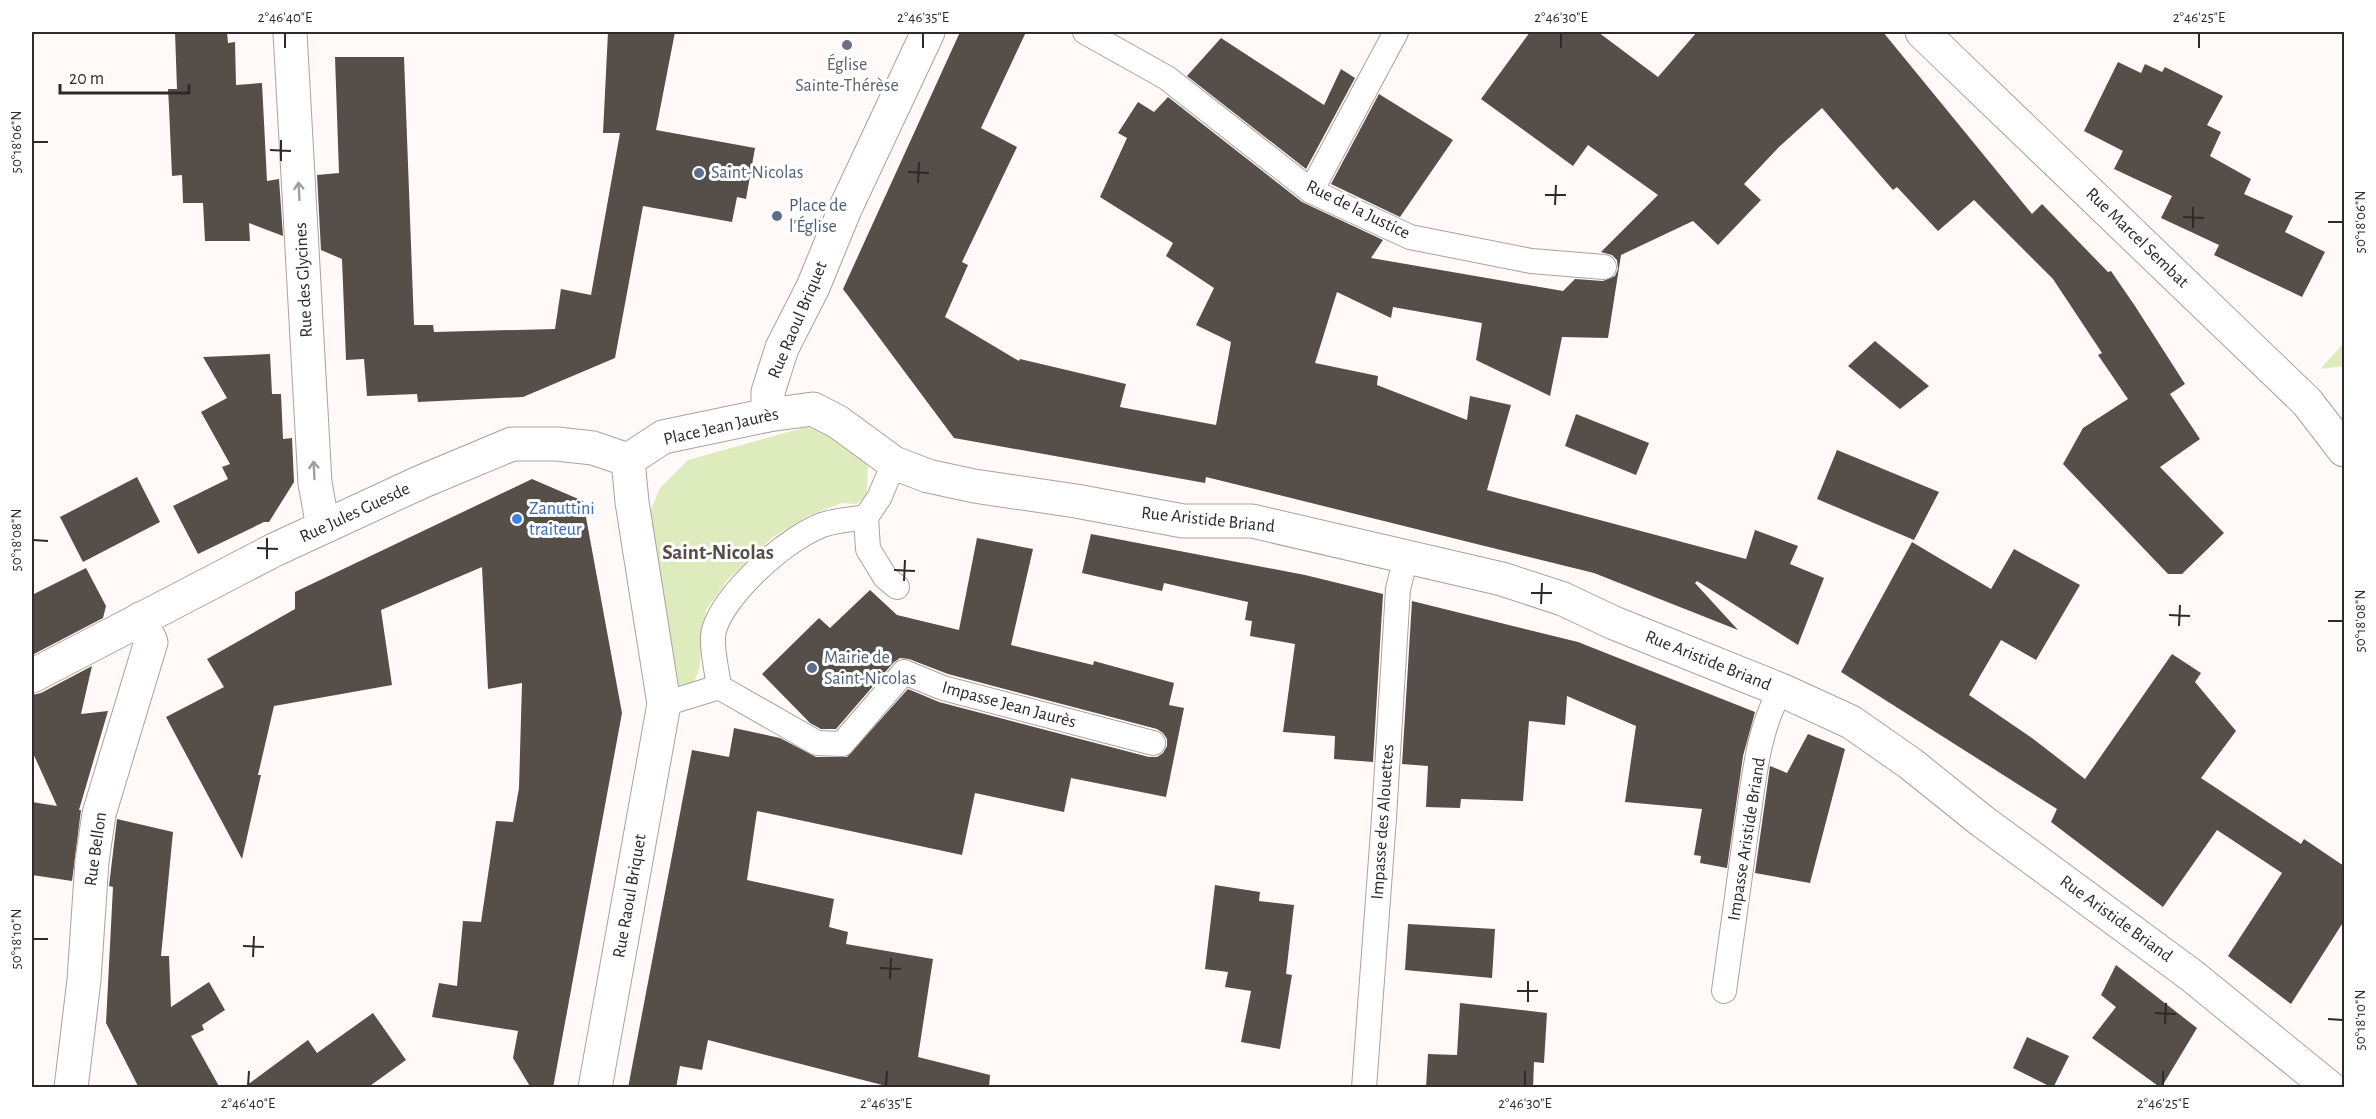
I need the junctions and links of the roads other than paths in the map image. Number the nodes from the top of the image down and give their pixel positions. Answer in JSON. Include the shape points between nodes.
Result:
{"nodes":[{"id":1,"x":290,"y":32,"type":"edge"},
{"id":2,"x":928,"y":32,"type":"edge"},
{"id":3,"x":1085,"y":32,"type":"edge"},
{"id":4,"x":1395,"y":32,"type":"edge"},
{"id":5,"x":1922,"y":32,"type":"edge"},
{"id":6,"x":1311,"y":191,"type":"junction"},
{"id":7,"x":1604,"y":267,"type":"dead end"},
{"id":8,"x":768,"y":414,"type":"junction"},
{"id":9,"x":2344,"y":450,"type":"edge"},
{"id":10,"x":628,"y":460,"type":"junction"},
{"id":11,"x":894,"y":463,"type":"junction"},
{"id":12,"x":974,"y":486,"type":"joint"},
{"id":13,"x":866,"y":517,"type":"junction"},
{"id":14,"x":323,"y":527,"type":"junction"},
{"id":15,"x":1406,"y":557,"type":"junction"},
{"id":16,"x":897,"y":587,"type":"dead end"},
{"id":17,"x":140,"y":619,"type":"junction"},
{"id":18,"x":32,"y":676,"type":"edge"},
{"id":19,"x":719,"y":687,"type":"junction"},
{"id":20,"x":1781,"y":690,"type":"junction"},
{"id":21,"x":664,"y":704,"type":"junction"},
{"id":22,"x":1153,"y":743,"type":"dead end"},
{"id":23,"x":1724,"y":991,"type":"dead end"},
{"id":24,"x":71,"y":1088,"type":"edge"},
{"id":25,"x":595,"y":1088,"type":"edge"},
{"id":26,"x":1364,"y":1088,"type":"edge"},
{"id":27,"x":2330,"y":1088,"type":"edge"}],
"edges":[{"from":14,"to":1,"type":"street","name":"Rue des Glycines","one_way":true,"via":[[315,483]]},
{"from":2,"to":8,"type":"street","name":"Rue Raoul Briquet","via":[[782,348],[768,392]]},
{"from":3,"to":6,"type":"lane","name":"Rue de la Justice","via":[[1167,78]]},
{"from":4,"to":6,"type":"lane"},
{"from":5,"to":9,"type":"street","name":"Rue Marcel Sembat","via":[[2307,402]]},
{"from":6,"to":7,"type":"lane","name":"Rue de la Justice","via":[[1410,237],[1531,261]]},
{"from":8,"to":10,"type":"street","name":"Place Jean Jaurès","via":[[663,437]]},
{"from":8,"to":11,"type":"street","name":"Place Jean Jaurès","via":[[813,409],[838,422]]},
{"from":10,"to":14,"type":"street","name":"Rue Jules Guesde","via":[[593,448],[512,444]]},
{"from":10,"to":21,"type":"street"},
{"from":11,"to":12,"type":"street","name":"Place Jean Jaurès","via":[[928,476]]},
{"from":11,"to":13,"type":"lane"},
{"from":12,"to":15,"type":"street","name":"Rue Aristide Briand","via":[[1183,521],[1252,521]]},
{"from":13,"to":16,"type":"lane","via":[[868,549],[885,577]]},
{"from":13,"to":19,"type":"lane","via":[[828,523],[811,531],[769,560],[731,596],[713,634]]},
{"from":14,"to":17,"type":"street","name":"Rue Jules Guesde"},
{"from":15,"to":20,"type":"street","name":"Rue Aristide Briand","via":[[1502,579],[1563,599]]},
{"from":15,"to":26,"type":"lane","name":"Impasse des Alouettes","via":[[1396,612]]},
{"from":17,"to":18,"type":"street","name":"Rue Jules Guesde"},
{"from":17,"to":24,"type":"street","name":"Rue Bellon","via":[[151,642],[99,814]]},
{"from":19,"to":21,"type":"lane"},
{"from":19,"to":22,"type":"lane","name":"Impasse Jean Jaurès","via":[[818,743],[842,744],[904,672],[943,688]]},
{"from":20,"to":23,"type":"lane","name":"Impasse Aristide Briand","via":[[1766,723],[1751,799]]},
{"from":20,"to":27,"type":"street","name":"Rue Aristide Briand","via":[[1851,722],[1911,764],[2191,975]]},
{"from":21,"to":25,"type":"street","name":"Rue Raoul Briquet"}]}
